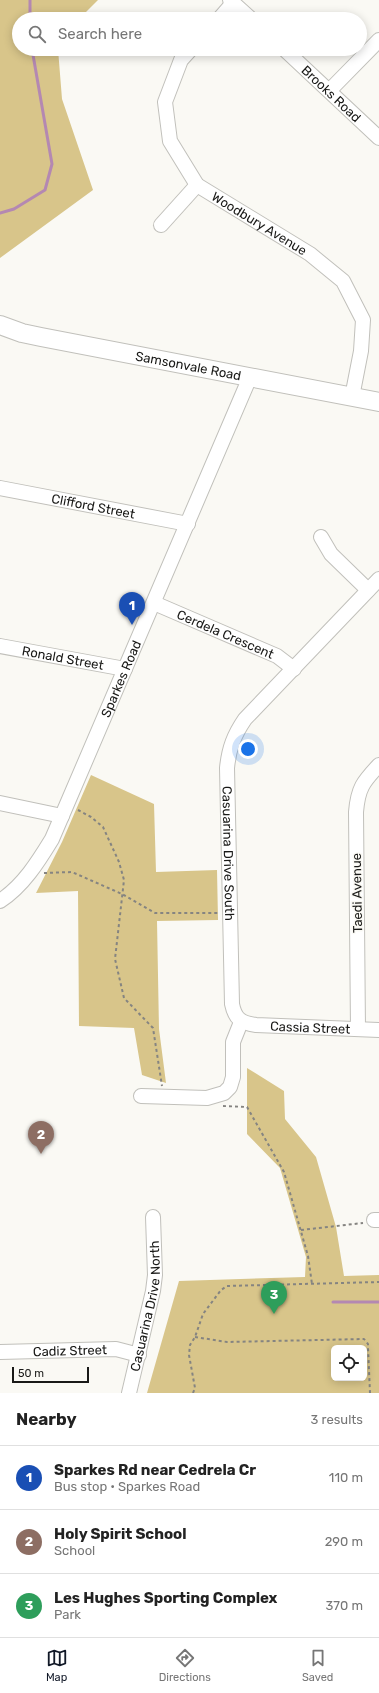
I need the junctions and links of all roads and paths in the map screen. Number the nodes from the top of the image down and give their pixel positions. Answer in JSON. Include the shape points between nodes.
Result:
{"nodes":[{"id":1,"x":232,"y":2,"type":"edge"},
{"id":2,"x":224,"y":12,"type":"edge"},
{"id":3,"x":243,"y":12,"type":"edge"},
{"id":4,"x":379,"y":40,"type":"edge"},
{"id":5,"x":367,"y":52,"type":"edge"},
{"id":6,"x":185,"y":56,"type":"edge"},
{"id":7,"x":292,"y":56,"type":"edge"},
{"id":8,"x":363,"y":56,"type":"edge"},
{"id":9,"x":330,"y":90,"type":"junction"},
{"id":10,"x":379,"y":138,"type":"edge"},
{"id":11,"x":197,"y":185,"type":"junction"},
{"id":12,"x":161,"y":225,"type":"dead end"},
{"id":13,"x":0,"y":325,"type":"edge"},
{"id":14,"x":250,"y":378,"type":"junction"},
{"id":15,"x":352,"y":397,"type":"junction"},
{"id":16,"x":379,"y":402,"type":"edge"},
{"id":17,"x":0,"y":488,"type":"edge"},
{"id":18,"x":188,"y":524,"type":"junction"},
{"id":19,"x":321,"y":536,"type":"dead end"},
{"id":20,"x":379,"y":579,"type":"edge"},
{"id":21,"x":368,"y":590,"type":"junction"},
{"id":22,"x":154,"y":603,"type":"junction"},
{"id":23,"x":0,"y":646,"type":"edge"},
{"id":24,"x":125,"y":669,"type":"junction"},
{"id":25,"x":294,"y":669,"type":"junction"},
{"id":26,"x":379,"y":765,"type":"edge"},
{"id":27,"x":0,"y":803,"type":"edge"},
{"id":28,"x":65,"y":810,"type":"junction"},
{"id":29,"x":34,"y":867,"type":"junction"},
{"id":30,"x":122,"y":894,"type":"junction"},
{"id":31,"x":0,"y":901,"type":"edge"},
{"id":32,"x":230,"y":913,"type":"junction"},
{"id":33,"x":241,"y":1022,"type":"junction"},
{"id":34,"x":358,"y":1029,"type":"junction"},
{"id":35,"x":379,"y":1030,"type":"edge"},
{"id":36,"x":141,"y":1096,"type":"dead end"},
{"id":37,"x":164,"y":1096,"type":"junction"},
{"id":38,"x":217,"y":1106,"type":"dead end"},
{"id":39,"x":153,"y":1217,"type":"dead end"},
{"id":40,"x":377,"y":1220,"type":"edge"},
{"id":41,"x":301,"y":1230,"type":"junction"},
{"id":42,"x":379,"y":1282,"type":"edge"},
{"id":43,"x":312,"y":1284,"type":"junction"},
{"id":44,"x":195,"y":1337,"type":"junction"},
{"id":45,"x":0,"y":1352,"type":"edge"},
{"id":46,"x":139,"y":1355,"type":"junction"},
{"id":47,"x":129,"y":1393,"type":"edge"},
{"id":48,"x":193,"y":1393,"type":"edge"},
{"id":49,"x":370,"y":1393,"type":"edge"}],
"edges":[{"from":1,"to":2,"type":"street"},
{"from":1,"to":3,"type":"street"},
{"from":4,"to":5,"type":"street"},
{"from":6,"to":11,"type":"street","name":"Woodbury Avenue","via":[[165,102],[170,141]]},
{"from":7,"to":9,"type":"street","name":"Brooks Road"},
{"from":8,"to":9,"type":"street"},
{"from":9,"to":10,"type":"street","name":"Brooks Road"},
{"from":11,"to":12,"type":"street"},
{"from":11,"to":15,"type":"street","name":"Woodbury Avenue","via":[[310,254],[343,281],[363,320],[361,351]]},
{"from":13,"to":14,"type":"main road","name":"Samsonvale Road","via":[[22,333]]},
{"from":14,"to":15,"type":"main road","name":"Samsonvale Road"},
{"from":14,"to":18,"type":"street","name":"Sparkes Road"},
{"from":15,"to":16,"type":"main road","name":"Samsonvale Road"},
{"from":17,"to":18,"type":"street","name":"Clifford Street"},
{"from":18,"to":22,"type":"street","name":"Sparkes Road"},
{"from":19,"to":21,"type":"street","via":[[331,554]]},
{"from":20,"to":21,"type":"street","name":"Casuarina Drive South"},
{"from":21,"to":25,"type":"street","name":"Casuarina Drive South"},
{"from":22,"to":24,"type":"street","name":"Sparkes Road"},
{"from":22,"to":25,"type":"street","name":"Cerdela Crescent","via":[[276,656]]},
{"from":23,"to":24,"type":"street","name":"Ronald Street"},
{"from":24,"to":28,"type":"street","name":"Sparkes Road"},
{"from":25,"to":32,"type":"street","name":"Casuarina Drive South","via":[[245,719],[236,732],[228,754]]},
{"from":26,"to":34,"type":"street","name":"Taedi Avenue","via":[[361,787],[356,812]]},
{"from":27,"to":28,"type":"street"},
{"from":28,"to":29,"type":"street","name":"Sparkes Road","via":[[52,839]]},
{"from":28,"to":30,"type":"path","via":[[91,817],[103,827],[124,880]]},
{"from":29,"to":30,"type":"path","via":[[45,873],[72,872]]},
{"from":29,"to":31,"type":"street","name":"Sparkes Road","via":[[11,894]]},
{"from":30,"to":32,"type":"path","via":[[155,913]]},
{"from":30,"to":37,"type":"path","via":[[115,959],[124,998],[153,1028]]},
{"from":32,"to":33,"type":"street","name":"Casuarina Drive South","via":[[232,1004],[236,1017]]},
{"from":33,"to":34,"type":"street","name":"Cassia Street","via":[[256,1025]]},
{"from":33,"to":37,"type":"street","via":[[233,1042],[233,1077],[230,1087],[224,1093],[207,1098]]},
{"from":34,"to":35,"type":"street","name":"Cassia Street"},
{"from":36,"to":37,"type":"street"},
{"from":38,"to":41,"type":"path","via":[[247,1107],[284,1172]]},
{"from":39,"to":46,"type":"street","name":"Casuarina Drive North","via":[[155,1275]]},
{"from":40,"to":41,"type":"path"},
{"from":41,"to":43,"type":"path"},
{"from":42,"to":43,"type":"path"},
{"from":43,"to":44,"type":"path","via":[[227,1286],[203,1314]]},
{"from":44,"to":48,"type":"path","via":[[188,1350],[195,1388]]},
{"from":44,"to":49,"type":"path","via":[[227,1342],[364,1339],[368,1344]]},
{"from":45,"to":46,"type":"street","name":"Cadiz Street","via":[[116,1349]]},
{"from":46,"to":47,"type":"street","name":"Casuarina Drive North"}]}
